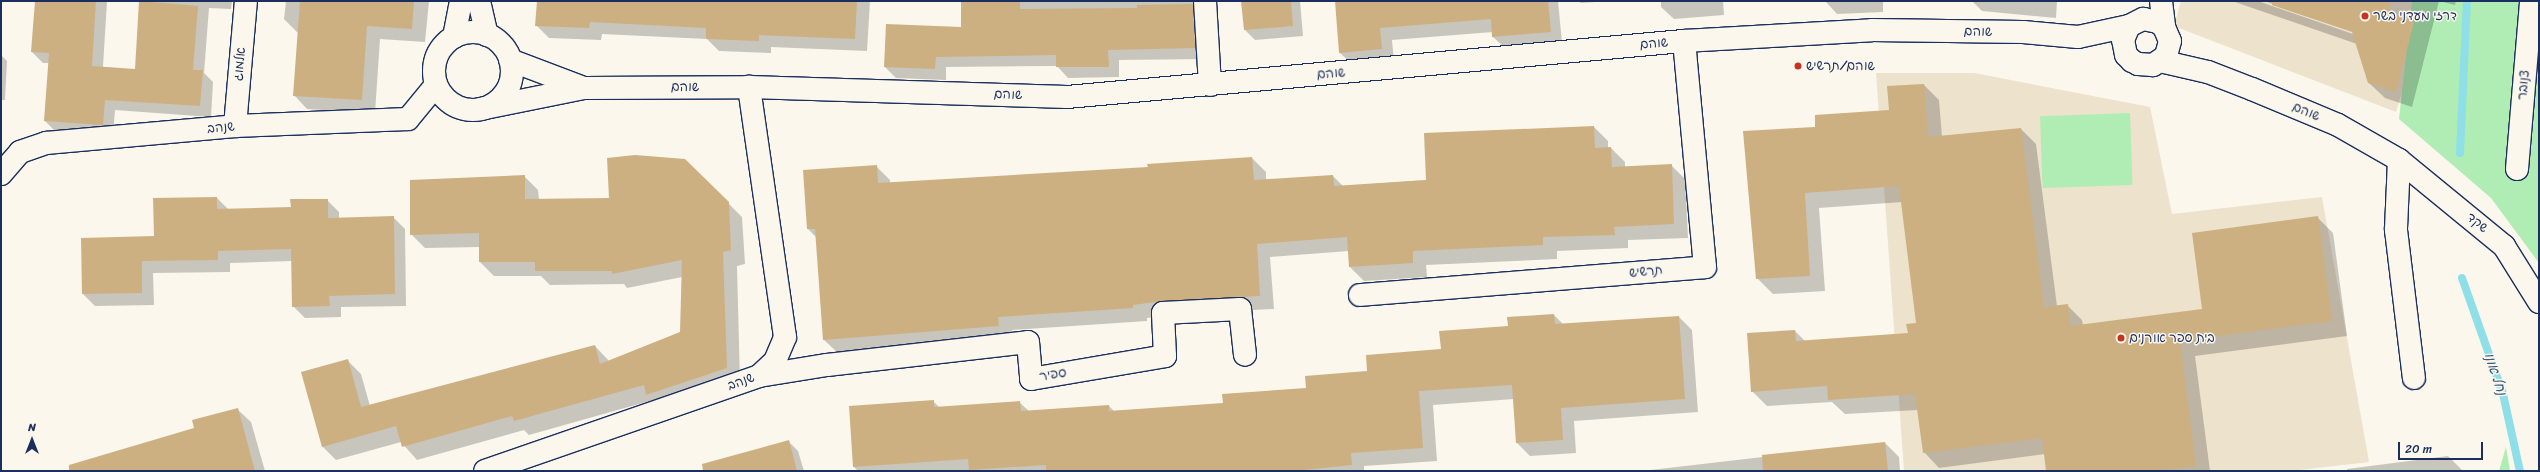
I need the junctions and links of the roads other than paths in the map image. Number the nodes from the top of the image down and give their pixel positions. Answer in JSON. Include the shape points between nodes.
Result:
{"nodes":[{"id":1,"x":246,"y":1,"type":"edge"},
{"id":2,"x":461,"y":1,"type":"edge"},
{"id":3,"x":479,"y":1,"type":"edge"},
{"id":4,"x":1205,"y":1,"type":"edge"},
{"id":5,"x":2151,"y":1,"type":"edge"},
{"id":6,"x":2161,"y":1,"type":"edge"},
{"id":7,"x":2531,"y":1,"type":"edge"},
{"id":8,"x":2132,"y":24,"type":"junction"},
{"id":9,"x":2166,"y":30,"type":"junction"},
{"id":10,"x":487,"y":35,"type":"junction"},
{"id":11,"x":454,"y":37,"type":"junction"},
{"id":12,"x":2078,"y":37,"type":"junction"},
{"id":13,"x":1684,"y":41,"type":"junction"},
{"id":14,"x":2126,"y":55,"type":"junction"},
{"id":15,"x":510,"y":60,"type":"junction"},
{"id":16,"x":2160,"y":61,"type":"junction"},
{"id":17,"x":2208,"y":72,"type":"junction"},
{"id":18,"x":436,"y":85,"type":"junction"},
{"id":19,"x":1210,"y":85,"type":"junction"},
{"id":20,"x":748,"y":87,"type":"junction"},
{"id":21,"x":584,"y":88,"type":"junction"},
{"id":22,"x":480,"y":109,"type":"junction"},
{"id":23,"x":235,"y":126,"type":"junction"},
{"id":24,"x":2399,"y":160,"type":"junction"},
{"id":25,"x":2517,"y":169,"type":"dead end"},
{"id":26,"x":1,"y":174,"type":"edge"},
{"id":27,"x":1360,"y":295,"type":"dead end"},
{"id":28,"x":2539,"y":302,"type":"edge"},
{"id":29,"x":1245,"y":356,"type":"dead end"},
{"id":30,"x":759,"y":376,"type":"junction"},
{"id":31,"x":2414,"y":378,"type":"dead end"},
{"id":32,"x":485,"y":471,"type":"edge"}],
"edges":[{"from":1,"to":23,"type":"street","name":"אלמוג"},
{"from":2,"to":11,"type":"street"},
{"from":3,"to":10,"type":"street"},
{"from":4,"to":19,"type":"street"},
{"from":5,"to":8,"type":"street"},
{"from":6,"to":9,"type":"street"},
{"from":7,"to":25,"type":"street","name":"צנובר"},
{"from":8,"to":9,"type":"street","via":[[2150,19]]},
{"from":8,"to":12,"type":"street","name":"שוהם"},
{"from":8,"to":14,"type":"street","via":[[2123,40]]},
{"from":9,"to":16,"type":"street","via":[[2169,49]]},
{"from":9,"to":17,"type":"street","name":"שוהם"},
{"from":10,"to":11,"type":"street","via":[[476,32]]},
{"from":10,"to":15,"type":"street","via":[[498,40]]},
{"from":11,"to":18,"type":"street","via":[[443,46],[436,57]]},
{"from":12,"to":13,"type":"street","name":"שוהם","via":[[2023,32],[1872,30]]},
{"from":12,"to":14,"type":"street","name":"שוהם"},
{"from":13,"to":19,"type":"street","name":"שוהם"},
{"from":13,"to":27,"type":"street","name":"תרשיש","via":[[1705,267]]},
{"from":14,"to":16,"type":"street","via":[[2146,66]]},
{"from":15,"to":21,"type":"street","name":"שוהם"},
{"from":15,"to":22,"type":"street","via":[[510,85],[503,97],[492,105]]},
{"from":16,"to":17,"type":"street","name":"שוהם"},
{"from":17,"to":24,"type":"street","name":"שוהם","via":[[2338,125]]},
{"from":18,"to":22,"type":"street","via":[[443,97],[454,105],[466,109]]},
{"from":18,"to":23,"type":"street","name":"שנהב","via":[[408,119]]},
{"from":19,"to":20,"type":"street","name":"שוהם","via":[[1067,97]]},
{"from":20,"to":21,"type":"street","name":"שוהם"},
{"from":20,"to":30,"type":"street","name":"שנהב","via":[[785,337],[774,361]]},
{"from":21,"to":22,"type":"street","name":"שוהם"},
{"from":23,"to":26,"type":"street","name":"שנהב","via":[[46,143],[20,152]]},
{"from":24,"to":28,"type":"street","name":"שקד","via":[[2504,246]]},
{"from":24,"to":31,"type":"street","via":[[2396,230]]},
{"from":29,"to":30,"type":"street","name":"ספיר","via":[[1240,309],[1232,309],[1163,313],[1165,356],[1031,379],[1028,342],[827,365]]},
{"from":30,"to":32,"type":"street","name":"שנהב"}]}
